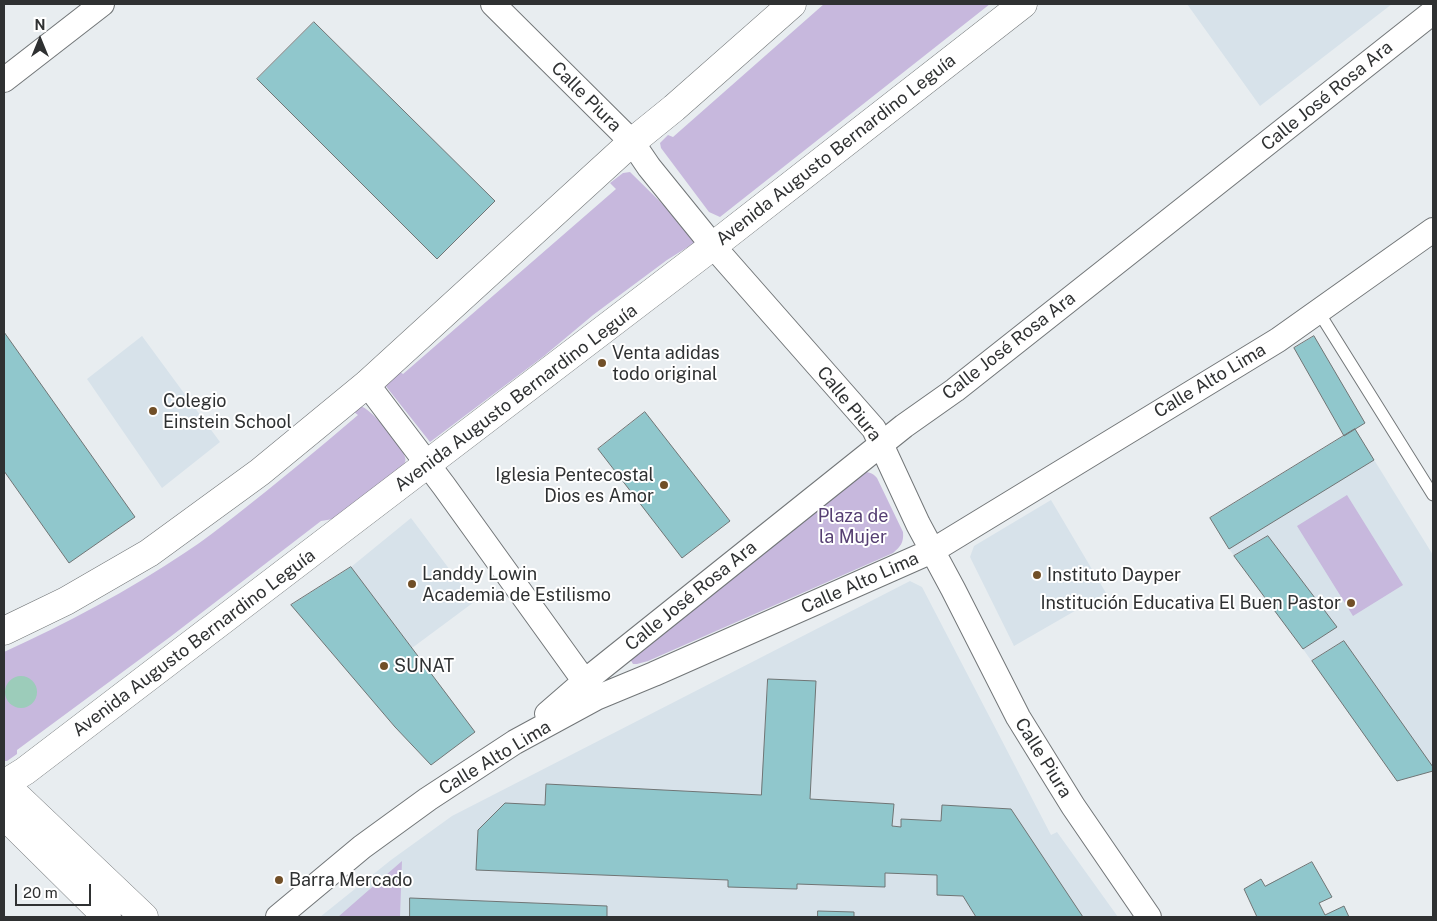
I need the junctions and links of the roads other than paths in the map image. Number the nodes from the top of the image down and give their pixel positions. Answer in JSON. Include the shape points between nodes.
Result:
{"nodes":[{"id":1,"x":102,"y":4,"type":"edge"},
{"id":2,"x":493,"y":4,"type":"edge"},
{"id":3,"x":792,"y":4,"type":"edge"},
{"id":4,"x":1022,"y":4,"type":"edge"},
{"id":5,"x":1433,"y":12,"type":"edge"},
{"id":6,"x":4,"y":80,"type":"edge"},
{"id":7,"x":632,"y":142,"type":"junction"},
{"id":8,"x":1433,"y":230,"type":"edge"},
{"id":9,"x":713,"y":246,"type":"junction"},
{"id":10,"x":1318,"y":311,"type":"junction"},
{"id":11,"x":366,"y":384,"type":"junction"},
{"id":12,"x":882,"y":444,"type":"junction"},
{"id":13,"x":428,"y":465,"type":"junction"},
{"id":14,"x":1433,"y":495,"type":"edge"},
{"id":15,"x":932,"y":551,"type":"junction"},
{"id":16,"x":4,"y":631,"type":"edge"},
{"id":17,"x":591,"y":689,"type":"junction"},
{"id":18,"x":4,"y":784,"type":"edge"},
{"id":19,"x":4,"y":818,"type":"edge"},
{"id":20,"x":107,"y":917,"type":"edge"},
{"id":21,"x":144,"y":917,"type":"edge"},
{"id":22,"x":278,"y":917,"type":"edge"},
{"id":23,"x":1149,"y":917,"type":"edge"}],
"edges":[{"from":1,"to":6,"type":"street"},
{"from":2,"to":7,"type":"street","name":"Calle Piura"},
{"from":3,"to":7,"type":"street"},
{"from":4,"to":9,"type":"street","name":"Avenida Augusto Bernardino Leguía"},
{"from":5,"to":12,"type":"street","name":"Calle José Rosa Ara","via":[[955,390]]},
{"from":7,"to":9,"type":"street","name":"Calle Piura"},
{"from":7,"to":11,"type":"street"},
{"from":8,"to":10,"type":"street","name":"Calle Alto Lima"},
{"from":9,"to":12,"type":"street","name":"Calle Piura","via":[[874,429]]},
{"from":9,"to":13,"type":"street","name":"Avenida Augusto Bernardino Leguía"},
{"from":10,"to":14,"type":"lane"},
{"from":10,"to":15,"type":"street","name":"Calle Alto Lima","via":[[1278,340]]},
{"from":11,"to":13,"type":"street"},
{"from":11,"to":16,"type":"street","via":[[260,472],[149,553],[66,601]]},
{"from":12,"to":15,"type":"street","name":"Calle Piura"},
{"from":12,"to":17,"type":"street","name":"Calle José Rosa Ara"},
{"from":13,"to":17,"type":"street"},
{"from":13,"to":18,"type":"street","name":"Avenida Augusto Bernardino Leguía"},
{"from":15,"to":17,"type":"street","name":"Calle Alto Lima","via":[[681,662]]},
{"from":15,"to":23,"type":"street","name":"Calle Piura","via":[[1018,717],[1073,806]]},
{"from":17,"to":22,"type":"street","name":"Calle Alto Lima","via":[[384,831]]},
{"from":18,"to":21,"type":"street"},
{"from":19,"to":20,"type":"street"}]}
